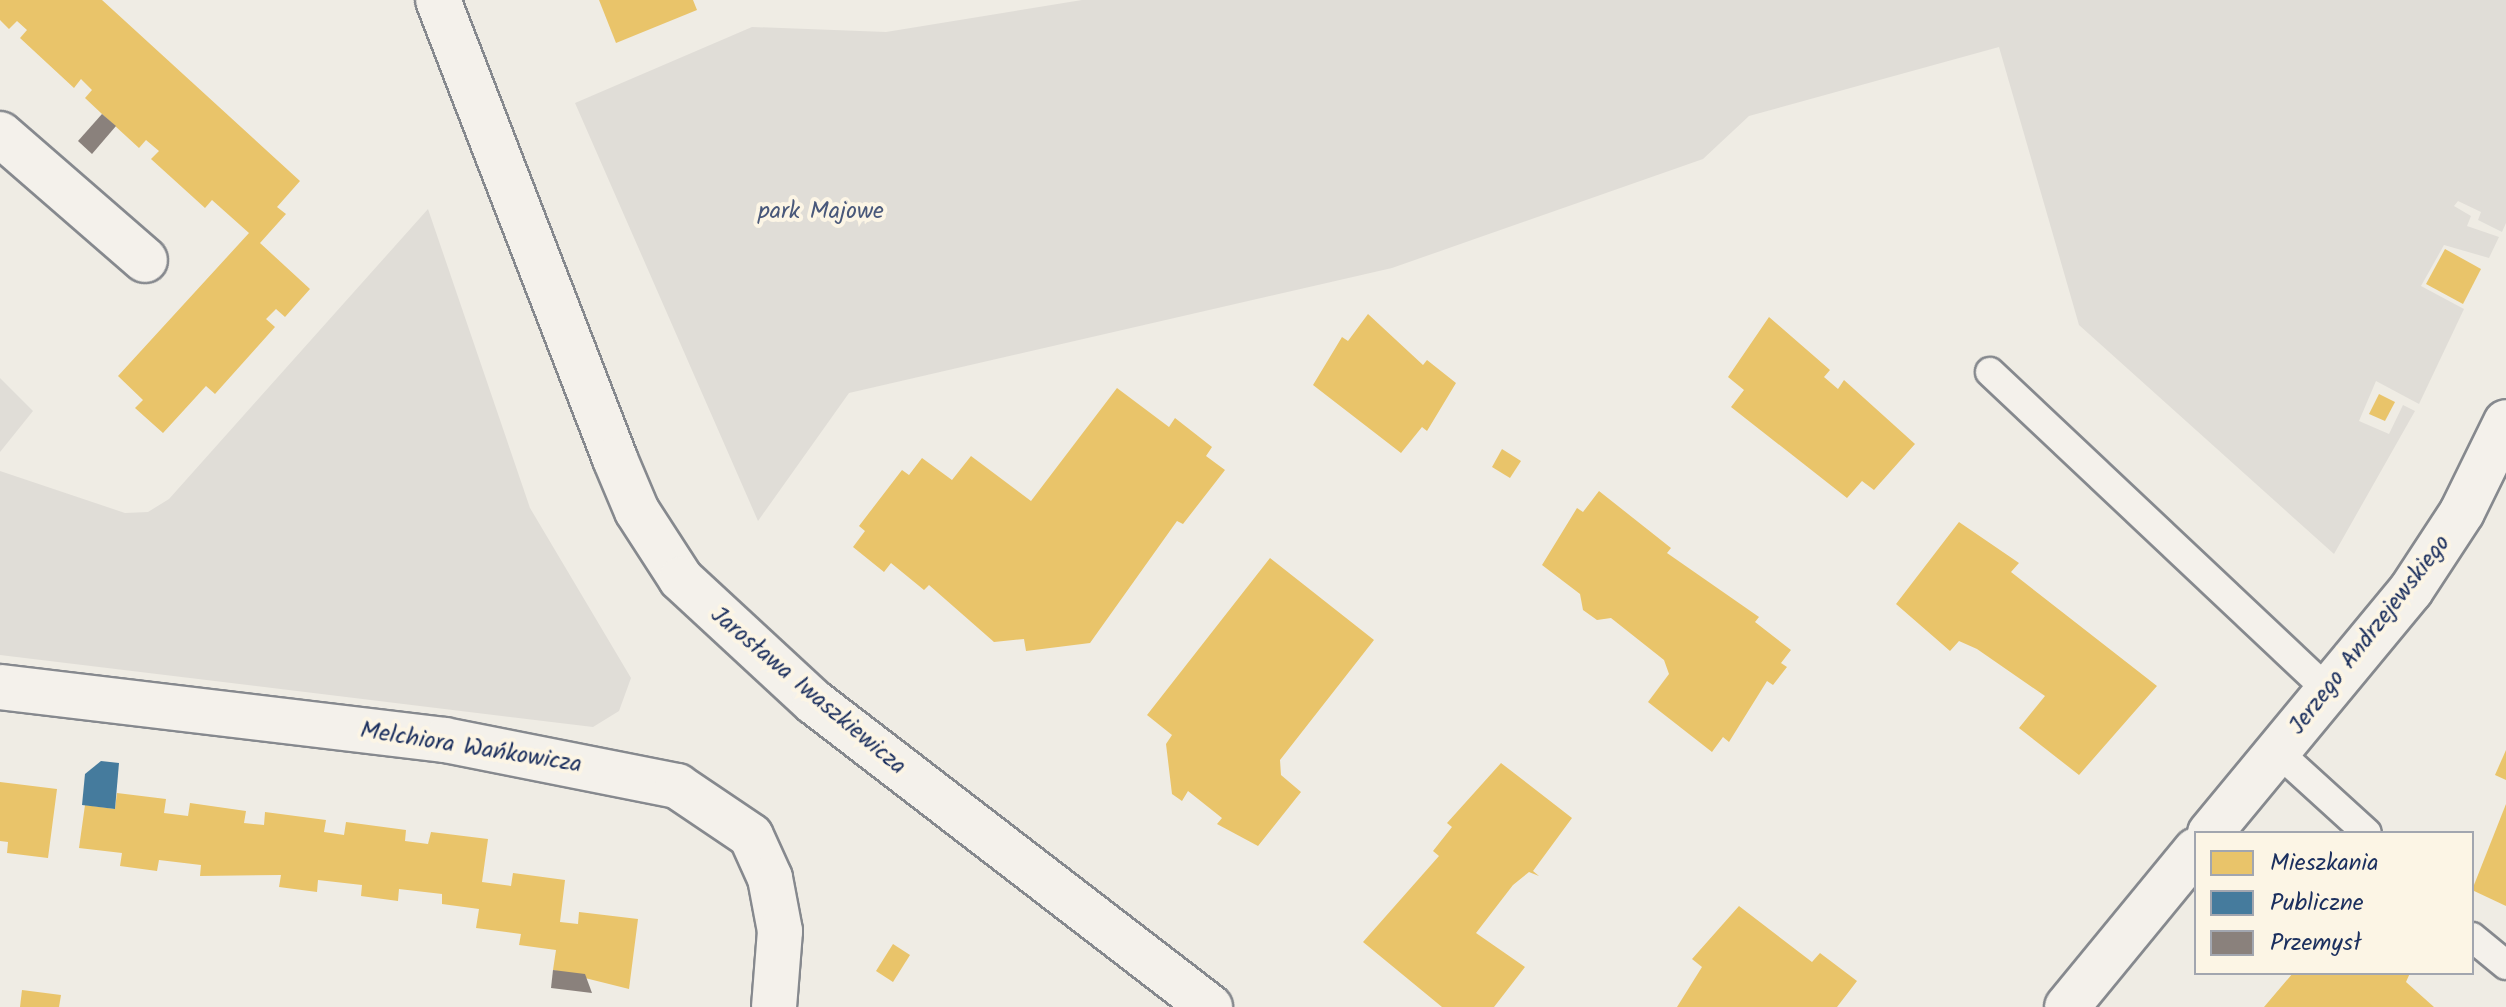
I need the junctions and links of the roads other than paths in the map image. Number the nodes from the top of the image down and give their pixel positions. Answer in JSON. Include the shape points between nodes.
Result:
{"nodes":[{"id":1,"x":438,"y":0,"type":"edge"},
{"id":2,"x":0,"y":134,"type":"edge"},
{"id":3,"x":145,"y":260,"type":"dead end"},
{"id":4,"x":1990,"y":372,"type":"dead end"},
{"id":5,"x":2506,"y":422,"type":"edge"},
{"id":6,"x":0,"y":687,"type":"edge"},
{"id":7,"x":2329,"y":691,"type":"junction"},
{"id":8,"x":2278,"y":752,"type":"junction"},
{"id":9,"x":2212,"y":831,"type":"edge"},
{"id":10,"x":2365,"y":831,"type":"edge"},
{"id":11,"x":2194,"y":852,"type":"edge"},
{"id":12,"x":2474,"y":939,"type":"edge"},
{"id":13,"x":2506,"y":965,"type":"edge"},
{"id":14,"x":774,"y":1007,"type":"edge"},
{"id":15,"x":1210,"y":1007,"type":"edge"},
{"id":16,"x":2067,"y":1007,"type":"edge"}],
"edges":[{"from":1,"to":15,"type":"street","name":"Jarosława Iwaszkiewicza","via":[[621,472],[681,579],[814,702]]},
{"from":2,"to":3,"type":"street"},
{"from":4,"to":7,"type":"lane"},
{"from":5,"to":7,"type":"street","name":"Jerzego Andrzejewskiego","via":[[2438,552]]},
{"from":6,"to":14,"type":"street","name":"Melchiora Wańkowicza","via":[[445,740],[677,786],[751,836],[764,864],[780,931]]},
{"from":7,"to":8,"type":"street","name":"Jerzego Andrzejewskiego"},
{"from":8,"to":9,"type":"street","name":"Jerzego Andrzejewskiego"},
{"from":8,"to":10,"type":"lane"},
{"from":11,"to":16,"type":"street"},
{"from":12,"to":13,"type":"lane"}]}
